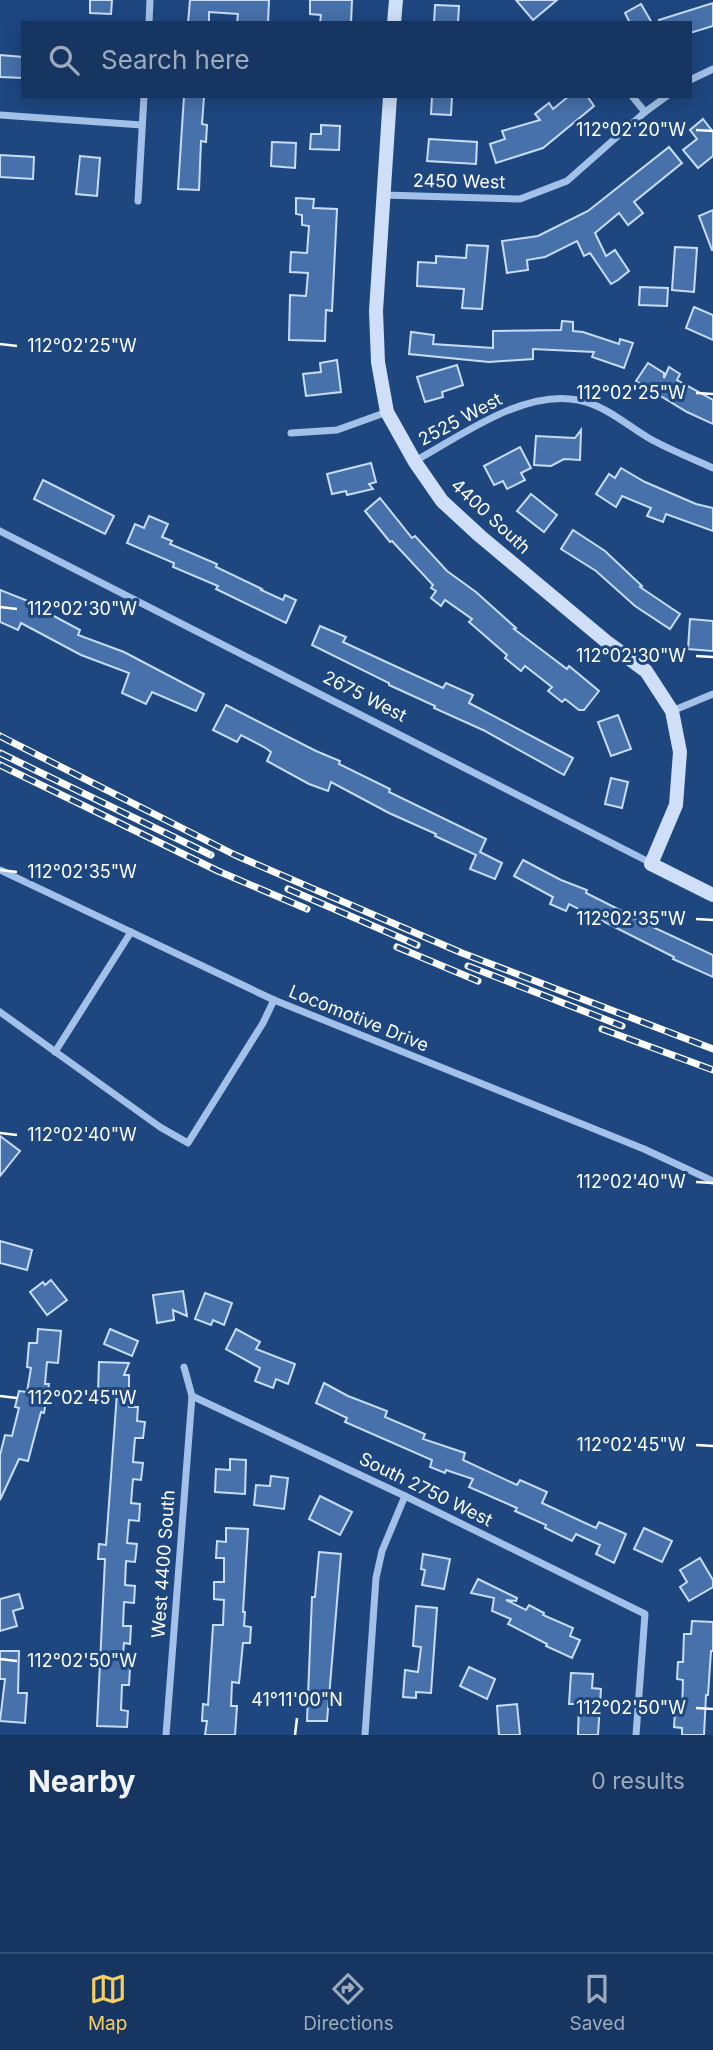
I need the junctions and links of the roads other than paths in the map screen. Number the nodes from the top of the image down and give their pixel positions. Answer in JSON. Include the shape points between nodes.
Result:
{"nodes":[{"id":1,"x":150,"y":0,"type":"edge"},
{"id":2,"x":396,"y":0,"type":"edge"},
{"id":3,"x":149,"y":21,"type":"edge"},
{"id":4,"x":394,"y":21,"type":"edge"},
{"id":5,"x":713,"y":69,"type":"edge"},
{"id":6,"x":692,"y":79,"type":"edge"},
{"id":7,"x":144,"y":98,"type":"edge"},
{"id":8,"x":390,"y":98,"type":"edge"},
{"id":9,"x":634,"y":98,"type":"edge"},
{"id":10,"x":664,"y":98,"type":"edge"},
{"id":11,"x":645,"y":111,"type":"junction"},
{"id":12,"x":0,"y":115,"type":"edge"},
{"id":13,"x":142,"y":125,"type":"junction"},
{"id":14,"x":383,"y":195,"type":"junction"},
{"id":15,"x":138,"y":201,"type":"dead end"},
{"id":16,"x":387,"y":412,"type":"junction"},
{"id":17,"x":291,"y":433,"type":"dead end"},
{"id":18,"x":415,"y":462,"type":"junction"},
{"id":19,"x":713,"y":468,"type":"edge"},
{"id":20,"x":0,"y":531,"type":"edge"},
{"id":21,"x":713,"y":694,"type":"edge"},
{"id":22,"x":672,"y":711,"type":"junction"},
{"id":23,"x":652,"y":864,"type":"junction"},
{"id":24,"x":0,"y":870,"type":"edge"},
{"id":25,"x":713,"y":895,"type":"edge"},
{"id":26,"x":131,"y":932,"type":"junction"},
{"id":27,"x":274,"y":1000,"type":"junction"},
{"id":28,"x":0,"y":1012,"type":"edge"},
{"id":29,"x":55,"y":1052,"type":"junction"},
{"id":30,"x":713,"y":1181,"type":"edge"},
{"id":31,"x":184,"y":1367,"type":"dead end"},
{"id":32,"x":192,"y":1396,"type":"junction"},
{"id":33,"x":405,"y":1496,"type":"junction"},
{"id":34,"x":166,"y":1735,"type":"edge"},
{"id":35,"x":365,"y":1735,"type":"edge"},
{"id":36,"x":636,"y":1735,"type":"edge"}],
"edges":[{"from":1,"to":3,"type":"street"},
{"from":2,"to":4,"type":"street"},
{"from":5,"to":6,"type":"street"},
{"from":7,"to":13,"type":"street"},
{"from":8,"to":14,"type":"street","name":"4400 South"},
{"from":9,"to":11,"type":"street"},
{"from":10,"to":11,"type":"street","name":"2450 West"},
{"from":11,"to":14,"type":"street","name":"2450 West","via":[[567,181],[520,199]]},
{"from":12,"to":13,"type":"street"},
{"from":13,"to":15,"type":"street"},
{"from":14,"to":16,"type":"street","name":"4400 South","via":[[376,311],[378,362]]},
{"from":16,"to":17,"type":"street","via":[[337,429]]},
{"from":16,"to":18,"type":"street","name":"4400 South"},
{"from":18,"to":19,"type":"street","name":"2525 West","via":[[508,410],[546,398],[580,400]]},
{"from":18,"to":22,"type":"street","name":"4400 South","via":[[442,501],[480,536],[646,671]]},
{"from":20,"to":23,"type":"street","name":"2675 West"},
{"from":21,"to":22,"type":"street"},
{"from":22,"to":23,"type":"street","name":"4400 South","via":[[680,752],[676,805]]},
{"from":23,"to":25,"type":"street","name":"2675 West"},
{"from":24,"to":26,"type":"street","name":"Locomotive Drive"},
{"from":26,"to":27,"type":"street","name":"Locomotive Drive"},
{"from":26,"to":29,"type":"street"},
{"from":27,"to":29,"type":"street","via":[[188,1143]]},
{"from":27,"to":30,"type":"street","name":"Locomotive Drive"},
{"from":28,"to":29,"type":"street"},
{"from":31,"to":32,"type":"street","name":"West 4400 South"},
{"from":32,"to":33,"type":"street","name":"South 2750 West"},
{"from":32,"to":34,"type":"street","name":"West 4400 South"},
{"from":33,"to":35,"type":"street","via":[[376,1578]]},
{"from":33,"to":36,"type":"street","name":"South 2750 West","via":[[645,1615]]}]}
